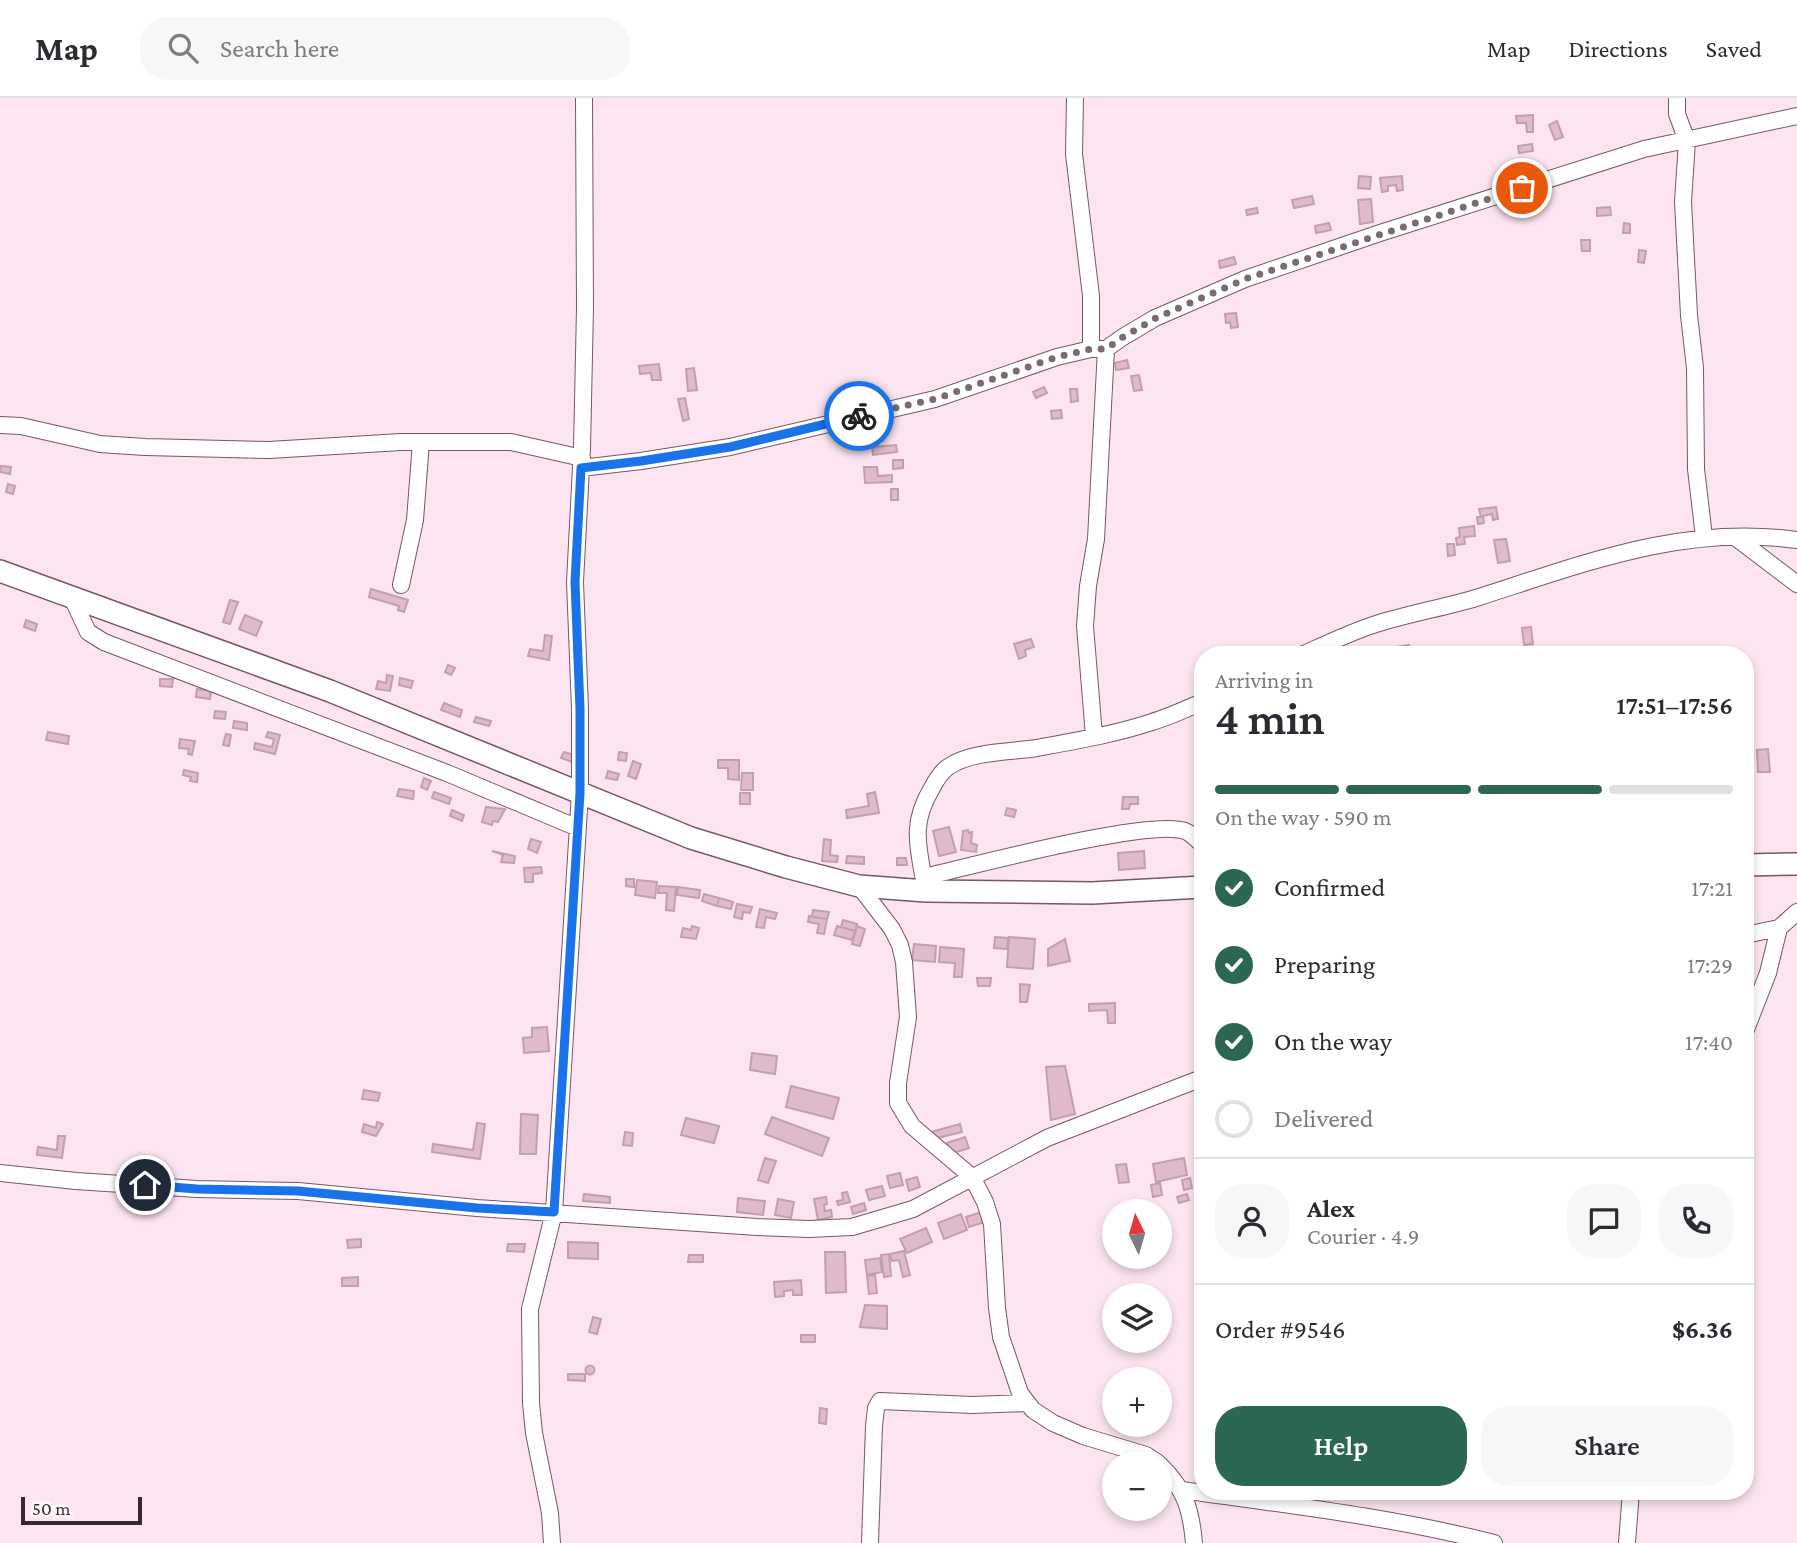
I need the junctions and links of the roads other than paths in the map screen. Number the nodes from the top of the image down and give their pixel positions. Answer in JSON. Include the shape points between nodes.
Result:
{"nodes":[{"id":1,"x":584,"y":98,"type":"edge"},
{"id":2,"x":1075,"y":98,"type":"edge"},
{"id":3,"x":1677,"y":98,"type":"edge"},
{"id":4,"x":1797,"y":116,"type":"edge"},
{"id":5,"x":1687,"y":141,"type":"junction"},
{"id":6,"x":1098,"y":349,"type":"junction"},
{"id":7,"x":0,"y":425,"type":"edge"},
{"id":8,"x":421,"y":442,"type":"junction"},
{"id":9,"x":582,"y":463,"type":"junction"},
{"id":10,"x":1704,"y":537,"type":"junction"},
{"id":11,"x":1735,"y":537,"type":"junction"},
{"id":12,"x":1797,"y":540,"type":"edge"},
{"id":13,"x":0,"y":571,"type":"edge"},
{"id":14,"x":1797,"y":584,"type":"edge"},
{"id":15,"x":401,"y":585,"type":"dead end"},
{"id":16,"x":72,"y":598,"type":"junction"},
{"id":17,"x":1323,"y":646,"type":"edge"},
{"id":18,"x":1194,"y":705,"type":"edge"},
{"id":19,"x":1094,"y":736,"type":"junction"},
{"id":20,"x":580,"y":793,"type":"junction"},
{"id":21,"x":578,"y":828,"type":"junction"},
{"id":22,"x":1194,"y":838,"type":"edge"},
{"id":23,"x":1797,"y":863,"type":"edge"},
{"id":24,"x":1754,"y":865,"type":"edge"},
{"id":25,"x":925,"y":884,"type":"junction"},
{"id":26,"x":859,"y":886,"type":"junction"},
{"id":27,"x":1194,"y":887,"type":"edge"},
{"id":28,"x":1797,"y":912,"type":"edge"},
{"id":29,"x":1779,"y":928,"type":"junction"},
{"id":30,"x":1754,"y":933,"type":"edge"},
{"id":31,"x":1754,"y":1009,"type":"edge"},
{"id":32,"x":1194,"y":1081,"type":"edge"},
{"id":33,"x":0,"y":1173,"type":"edge"},
{"id":34,"x":972,"y":1177,"type":"junction"},
{"id":35,"x":554,"y":1212,"type":"junction"},
{"id":36,"x":1026,"y":1403,"type":"junction"},
{"id":37,"x":1133,"y":1451,"type":"edge"},
{"id":38,"x":1172,"y":1479,"type":"edge"},
{"id":39,"x":1182,"y":1490,"type":"junction"},
{"id":40,"x":1194,"y":1492,"type":"edge"},
{"id":41,"x":1258,"y":1500,"type":"edge"},
{"id":42,"x":1630,"y":1500,"type":"edge"},
{"id":43,"x":552,"y":1543,"type":"edge"},
{"id":44,"x":870,"y":1543,"type":"edge"},
{"id":45,"x":1194,"y":1543,"type":"edge"},
{"id":46,"x":1494,"y":1543,"type":"edge"},
{"id":47,"x":1627,"y":1543,"type":"edge"}],
"edges":[{"from":1,"to":9,"type":"street"},
{"from":2,"to":6,"type":"street","via":[[1074,154]]},
{"from":3,"to":5,"type":"street"},
{"from":4,"to":5,"type":"street"},
{"from":5,"to":6,"type":"street","via":[[1585,167],[1245,279]]},
{"from":5,"to":10,"type":"street","via":[[1683,202],[1695,368],[1696,469]]},
{"from":6,"to":9,"type":"street","via":[[1057,357],[935,399],[730,447],[641,461]]},
{"from":6,"to":19,"type":"street","via":[[1096,539],[1085,626]]},
{"from":7,"to":8,"type":"street","via":[[100,443],[201,450]]},
{"from":8,"to":9,"type":"street","via":[[511,442]]},
{"from":8,"to":15,"type":"street","via":[[415,520]]},
{"from":9,"to":20,"type":"street","via":[[575,582]]},
{"from":10,"to":11,"type":"street"},
{"from":10,"to":17,"type":"street","via":[[1567,568],[1372,626]]},
{"from":11,"to":12,"type":"street"},
{"from":11,"to":14,"type":"street"},
{"from":13,"to":16,"type":"main road"},
{"from":16,"to":20,"type":"main road","via":[[330,691]]},
{"from":16,"to":21,"type":"street","via":[[88,632],[104,642]]},
{"from":18,"to":19,"type":"street","via":[[1153,722]]},
{"from":19,"to":25,"type":"street","via":[[994,753],[948,767],[925,798],[917,822]]},
{"from":20,"to":21,"type":"street"},
{"from":20,"to":26,"type":"main road","via":[[691,838]]},
{"from":21,"to":35,"type":"street"},
{"from":22,"to":25,"type":"street","via":[[1166,828],[1126,833]]},
{"from":23,"to":24,"type":"main road"},
{"from":25,"to":26,"type":"main road"},
{"from":25,"to":27,"type":"main road","via":[[1093,893]]},
{"from":26,"to":34,"type":"street","via":[[892,929],[904,962],[908,1017],[898,1103],[912,1126]]},
{"from":28,"to":29,"type":"street"},
{"from":29,"to":30,"type":"street"},
{"from":29,"to":31,"type":"street"},
{"from":32,"to":34,"type":"street","via":[[1047,1138]]},
{"from":33,"to":35,"type":"street"},
{"from":34,"to":35,"type":"street","via":[[913,1209],[852,1227],[757,1227]]},
{"from":34,"to":36,"type":"street","via":[[992,1224],[1001,1338]]},
{"from":35,"to":43,"type":"street","via":[[530,1309],[531,1403]]},
{"from":36,"to":37,"type":"street","via":[[1053,1423]]},
{"from":36,"to":44,"type":"street","via":[[880,1401],[874,1426]]},
{"from":38,"to":39,"type":"street"},
{"from":39,"to":40,"type":"street"},
{"from":39,"to":45,"type":"street"},
{"from":41,"to":46,"type":"street","via":[[1334,1510]]},
{"from":42,"to":47,"type":"street"}]}
